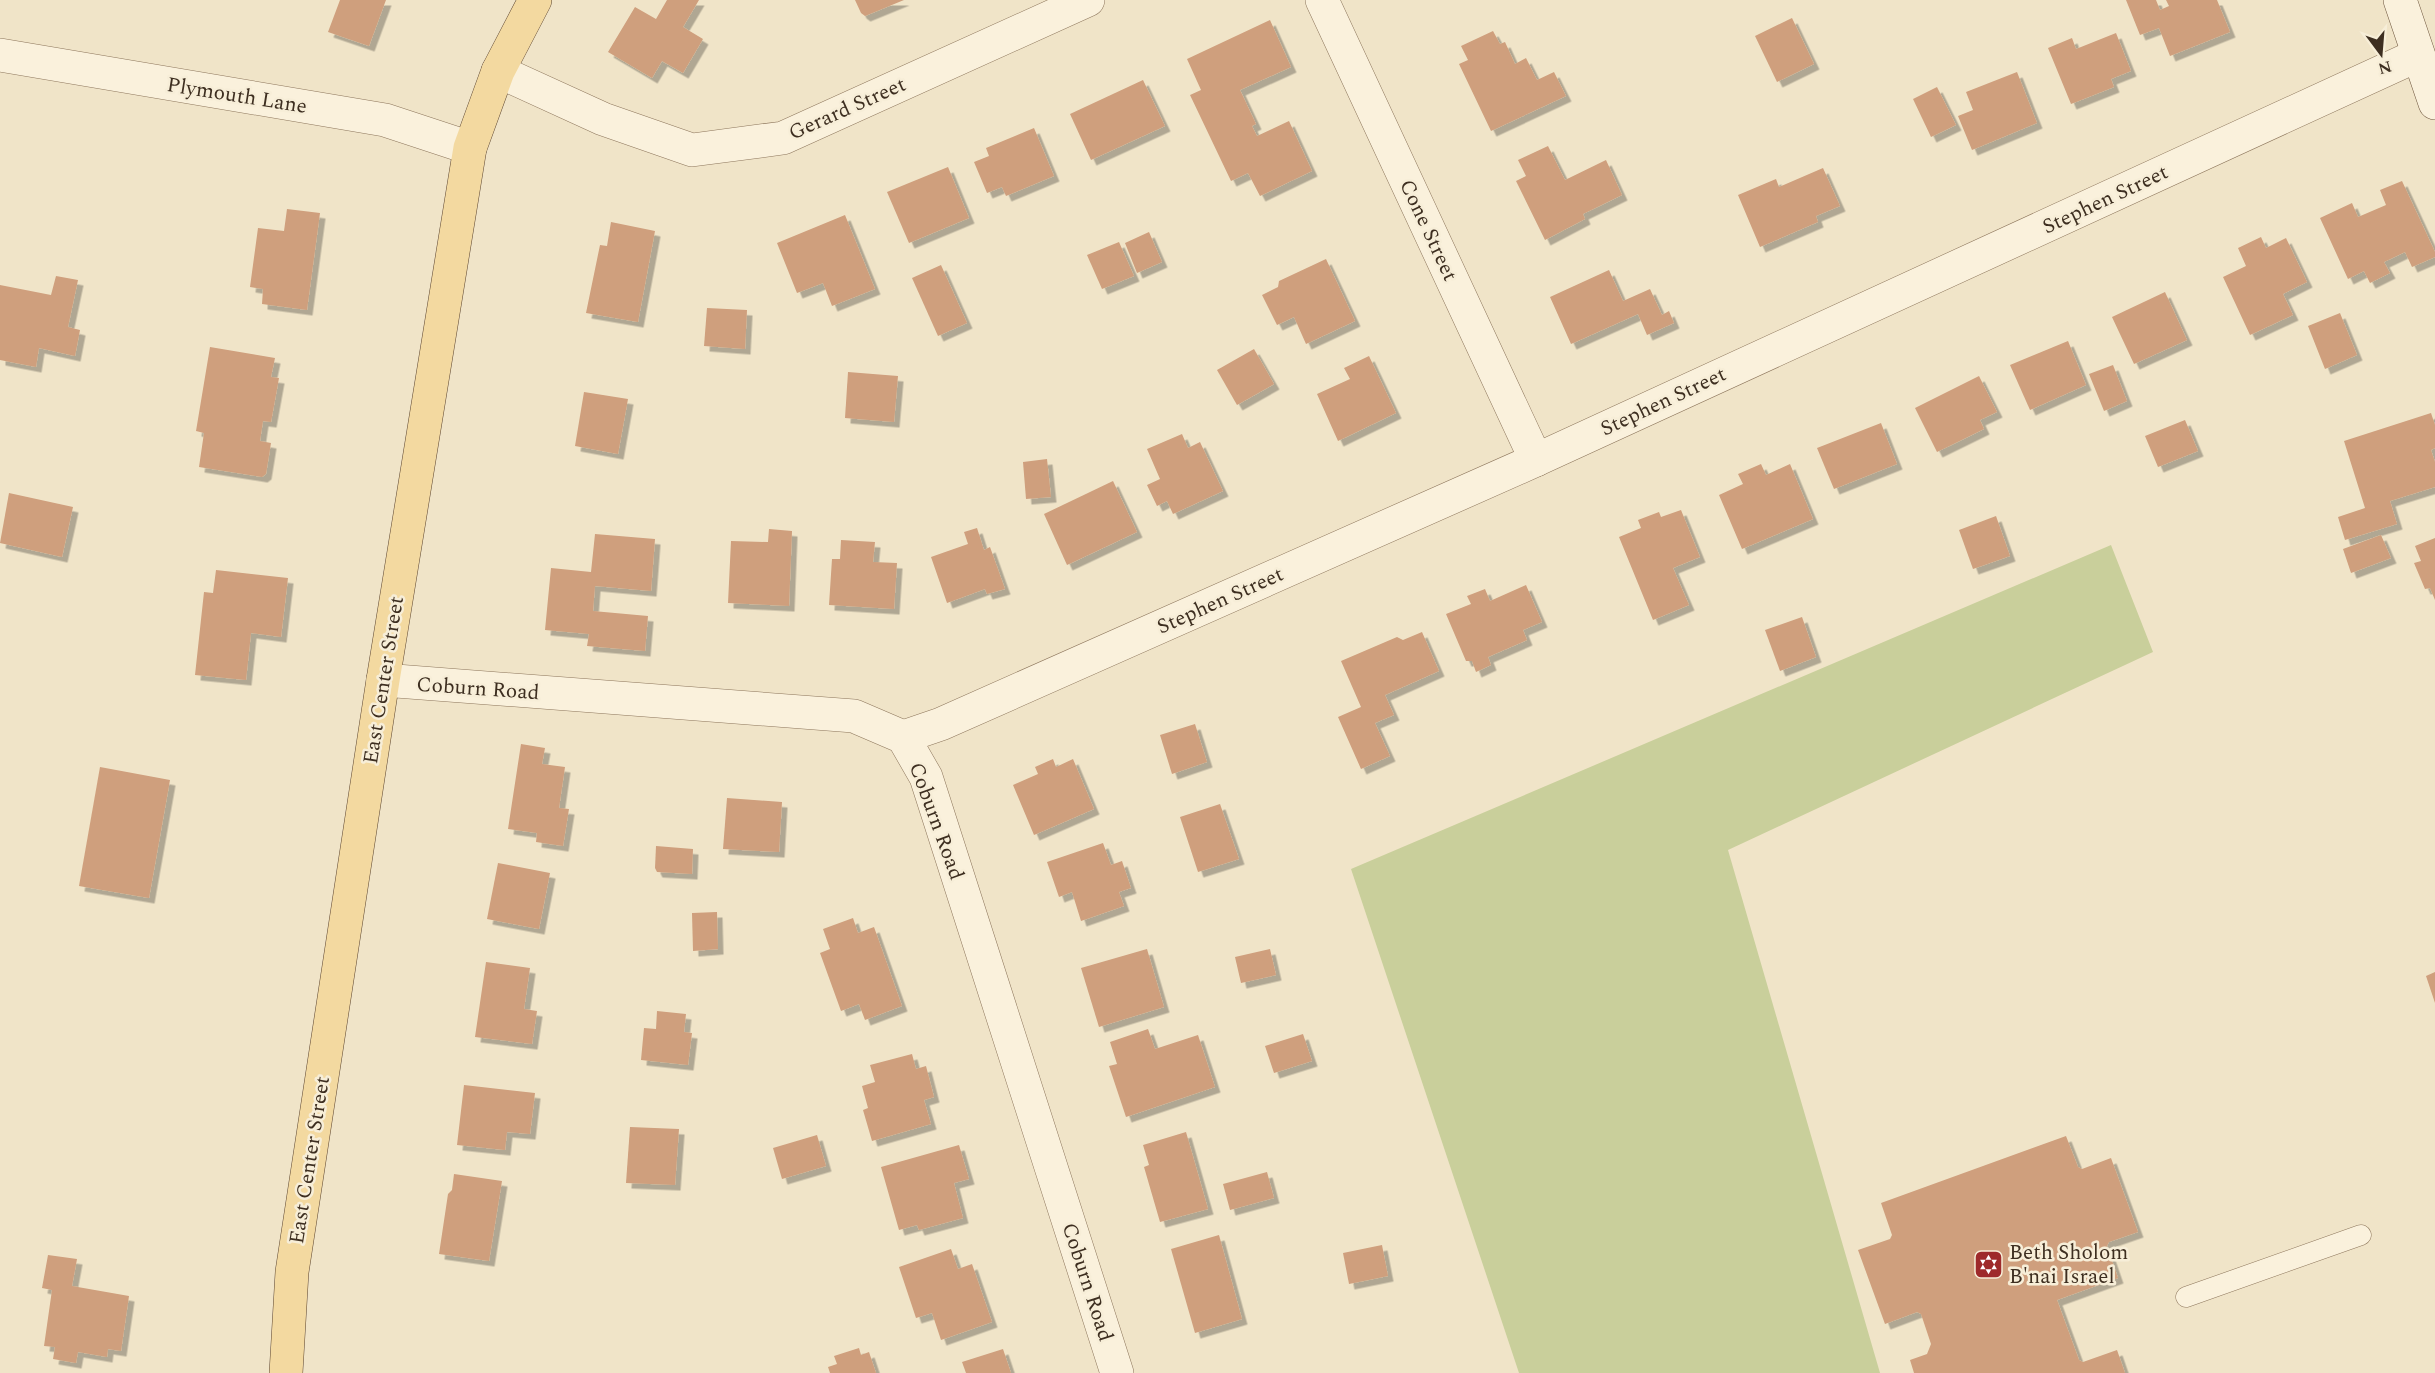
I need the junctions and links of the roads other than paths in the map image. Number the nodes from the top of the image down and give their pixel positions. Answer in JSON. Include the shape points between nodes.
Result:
{"nodes":[{"id":1,"x":535,"y":0,"type":"edge"},
{"id":2,"x":1088,"y":0,"type":"edge"},
{"id":3,"x":1322,"y":0,"type":"edge"},
{"id":4,"x":2400,"y":0,"type":"edge"},
{"id":5,"x":0,"y":55,"type":"edge"},
{"id":6,"x":2418,"y":55,"type":"junction"},
{"id":7,"x":498,"y":71,"type":"junction"},
{"id":8,"x":2434,"y":95,"type":"edge"},
{"id":9,"x":470,"y":148,"type":"junction"},
{"id":10,"x":1536,"y":460,"type":"junction"},
{"id":11,"x":383,"y":680,"type":"junction"},
{"id":12,"x":903,"y":736,"type":"junction"},
{"id":13,"x":2361,"y":1235,"type":"dead end"},
{"id":14,"x":2186,"y":1298,"type":"dead end"},
{"id":15,"x":286,"y":1373,"type":"edge"},
{"id":16,"x":1118,"y":1373,"type":"edge"}],
"edges":[{"from":1,"to":7,"type":"main road","name":"East Center Street"},
{"from":2,"to":7,"type":"street","name":"Gerard Street","via":[[783,138],[692,150],[603,119]]},
{"from":3,"to":10,"type":"street","name":"Cone Street"},
{"from":4,"to":6,"type":"street"},
{"from":5,"to":9,"type":"street","name":"Plymouth Lane","via":[[385,120]]},
{"from":6,"to":8,"type":"street"},
{"from":6,"to":10,"type":"street","name":"Stephen Street"},
{"from":7,"to":9,"type":"main road","name":"East Center Street"},
{"from":9,"to":11,"type":"main road","name":"East Center Street"},
{"from":10,"to":12,"type":"street","name":"Stephen Street","via":[[941,724]]},
{"from":11,"to":12,"type":"street","name":"Coburn Road","via":[[854,716]]},
{"from":11,"to":15,"type":"main road","name":"East Center Street","via":[[292,1272]]},
{"from":12,"to":16,"type":"street","name":"Coburn Road","via":[[926,777]]},
{"from":13,"to":14,"type":"lane"}]}
